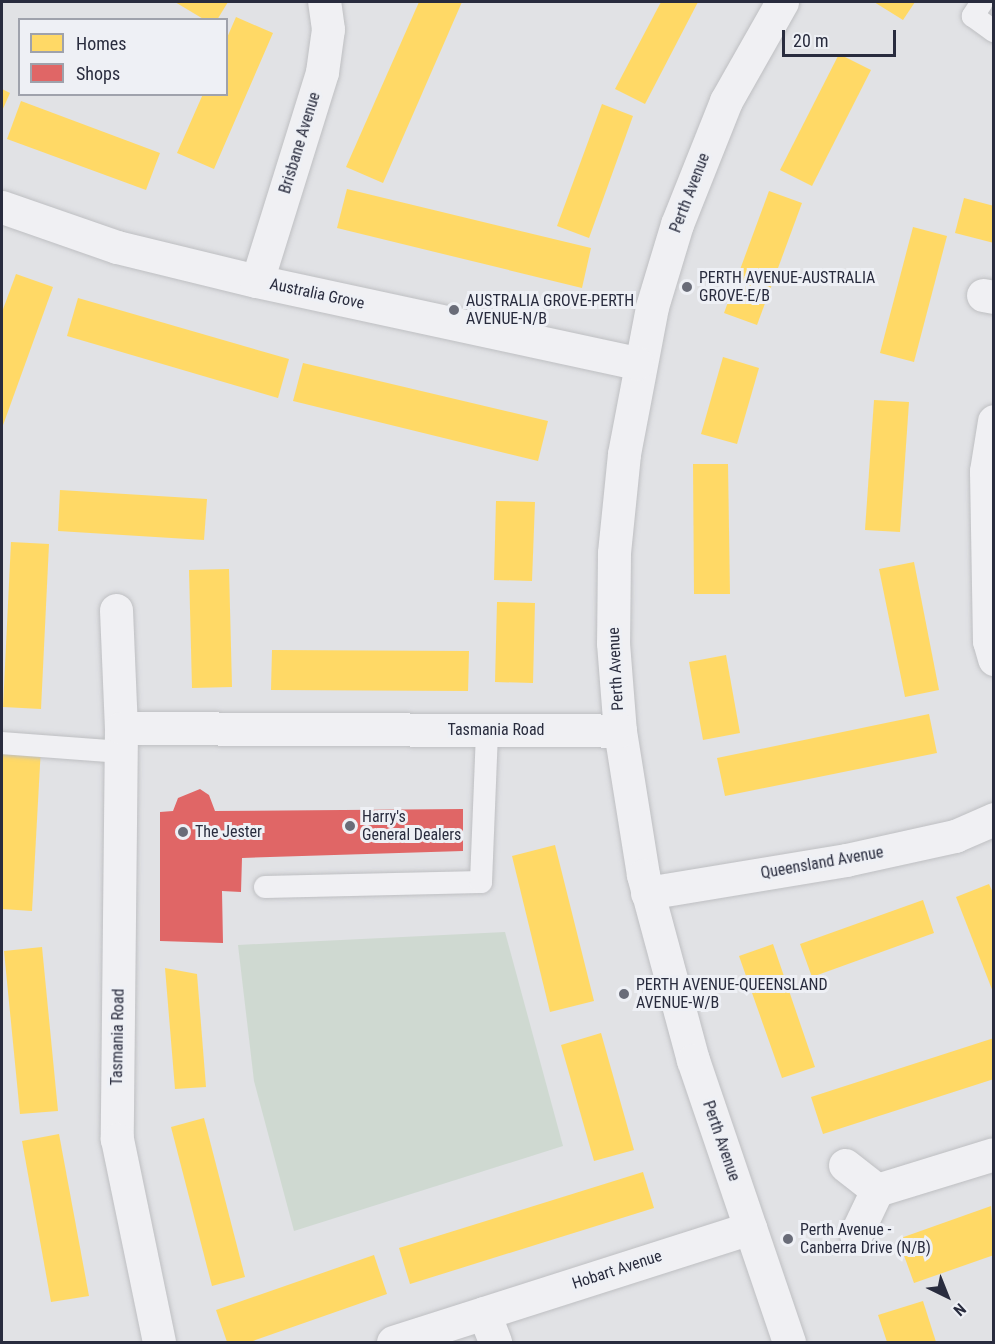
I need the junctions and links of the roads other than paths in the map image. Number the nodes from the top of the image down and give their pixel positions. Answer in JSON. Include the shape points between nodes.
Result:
{"nodes":[{"id":1,"x":324,"y":2,"type":"edge"},
{"id":2,"x":782,"y":2,"type":"edge"},
{"id":3,"x":982,"y":2,"type":"edge"},
{"id":4,"x":993,"y":31,"type":"edge"},
{"id":5,"x":2,"y":207,"type":"edge"},
{"id":6,"x":257,"y":281,"type":"junction"},
{"id":7,"x":638,"y":363,"type":"junction"},
{"id":8,"x":993,"y":421,"type":"edge"},
{"id":9,"x":116,"y":610,"type":"dead end"},
{"id":10,"x":993,"y":659,"type":"edge"},
{"id":11,"x":487,"y":730,"type":"junction"},
{"id":12,"x":620,"y":731,"type":"junction"},
{"id":13,"x":121,"y":740,"type":"junction"},
{"id":14,"x":2,"y":743,"type":"edge"},
{"id":15,"x":993,"y":819,"type":"edge"},
{"id":16,"x":265,"y":887,"type":"dead end"},
{"id":17,"x":647,"y":893,"type":"junction"},
{"id":18,"x":993,"y":1154,"type":"edge"},
{"id":19,"x":845,"y":1165,"type":"dead end"},
{"id":20,"x":877,"y":1190,"type":"junction"},
{"id":21,"x":750,"y":1228,"type":"junction"},
{"id":22,"x":856,"y":1234,"type":"dead end"},
{"id":23,"x":490,"y":1328,"type":"edge"},
{"id":24,"x":159,"y":1342,"type":"edge"},
{"id":25,"x":393,"y":1342,"type":"edge"},
{"id":26,"x":789,"y":1342,"type":"edge"}],
"edges":[{"from":1,"to":6,"type":"street","name":"Brisbane Avenue","via":[[328,29],[322,72]]},
{"from":2,"to":7,"type":"street","name":"Perth Avenue","via":[[726,101],[677,224]]},
{"from":3,"to":4,"type":"lane","via":[[973,16]]},
{"from":5,"to":6,"type":"street","name":"Australia Grove","via":[[117,247]]},
{"from":6,"to":7,"type":"street","name":"Australia Grove"},
{"from":7,"to":12,"type":"street","name":"Perth Avenue","via":[[614,553]]},
{"from":8,"to":10,"type":"street","via":[[986,471],[988,641]]},
{"from":9,"to":13,"type":"street","name":"Tasmania Road"},
{"from":11,"to":12,"type":"street","name":"Tasmania Road"},
{"from":11,"to":13,"type":"street","name":"Tasmania Road"},
{"from":11,"to":16,"type":"lane","via":[[481,882]]},
{"from":12,"to":17,"type":"street","name":"Perth Avenue"},
{"from":13,"to":14,"type":"lane"},
{"from":13,"to":24,"type":"street","name":"Tasmania Road","via":[[117,1139]]},
{"from":15,"to":17,"type":"street","name":"Queensland Avenue","via":[[955,836],[846,860]]},
{"from":17,"to":21,"type":"street","name":"Perth Avenue","via":[[693,1060]]},
{"from":18,"to":20,"type":"street"},
{"from":19,"to":20,"type":"street"},
{"from":20,"to":22,"type":"street"},
{"from":21,"to":23,"type":"street","name":"Hobart Avenue"},
{"from":21,"to":26,"type":"street","name":"Perth Avenue"},
{"from":23,"to":25,"type":"street","name":"Hobart Avenue"}]}
